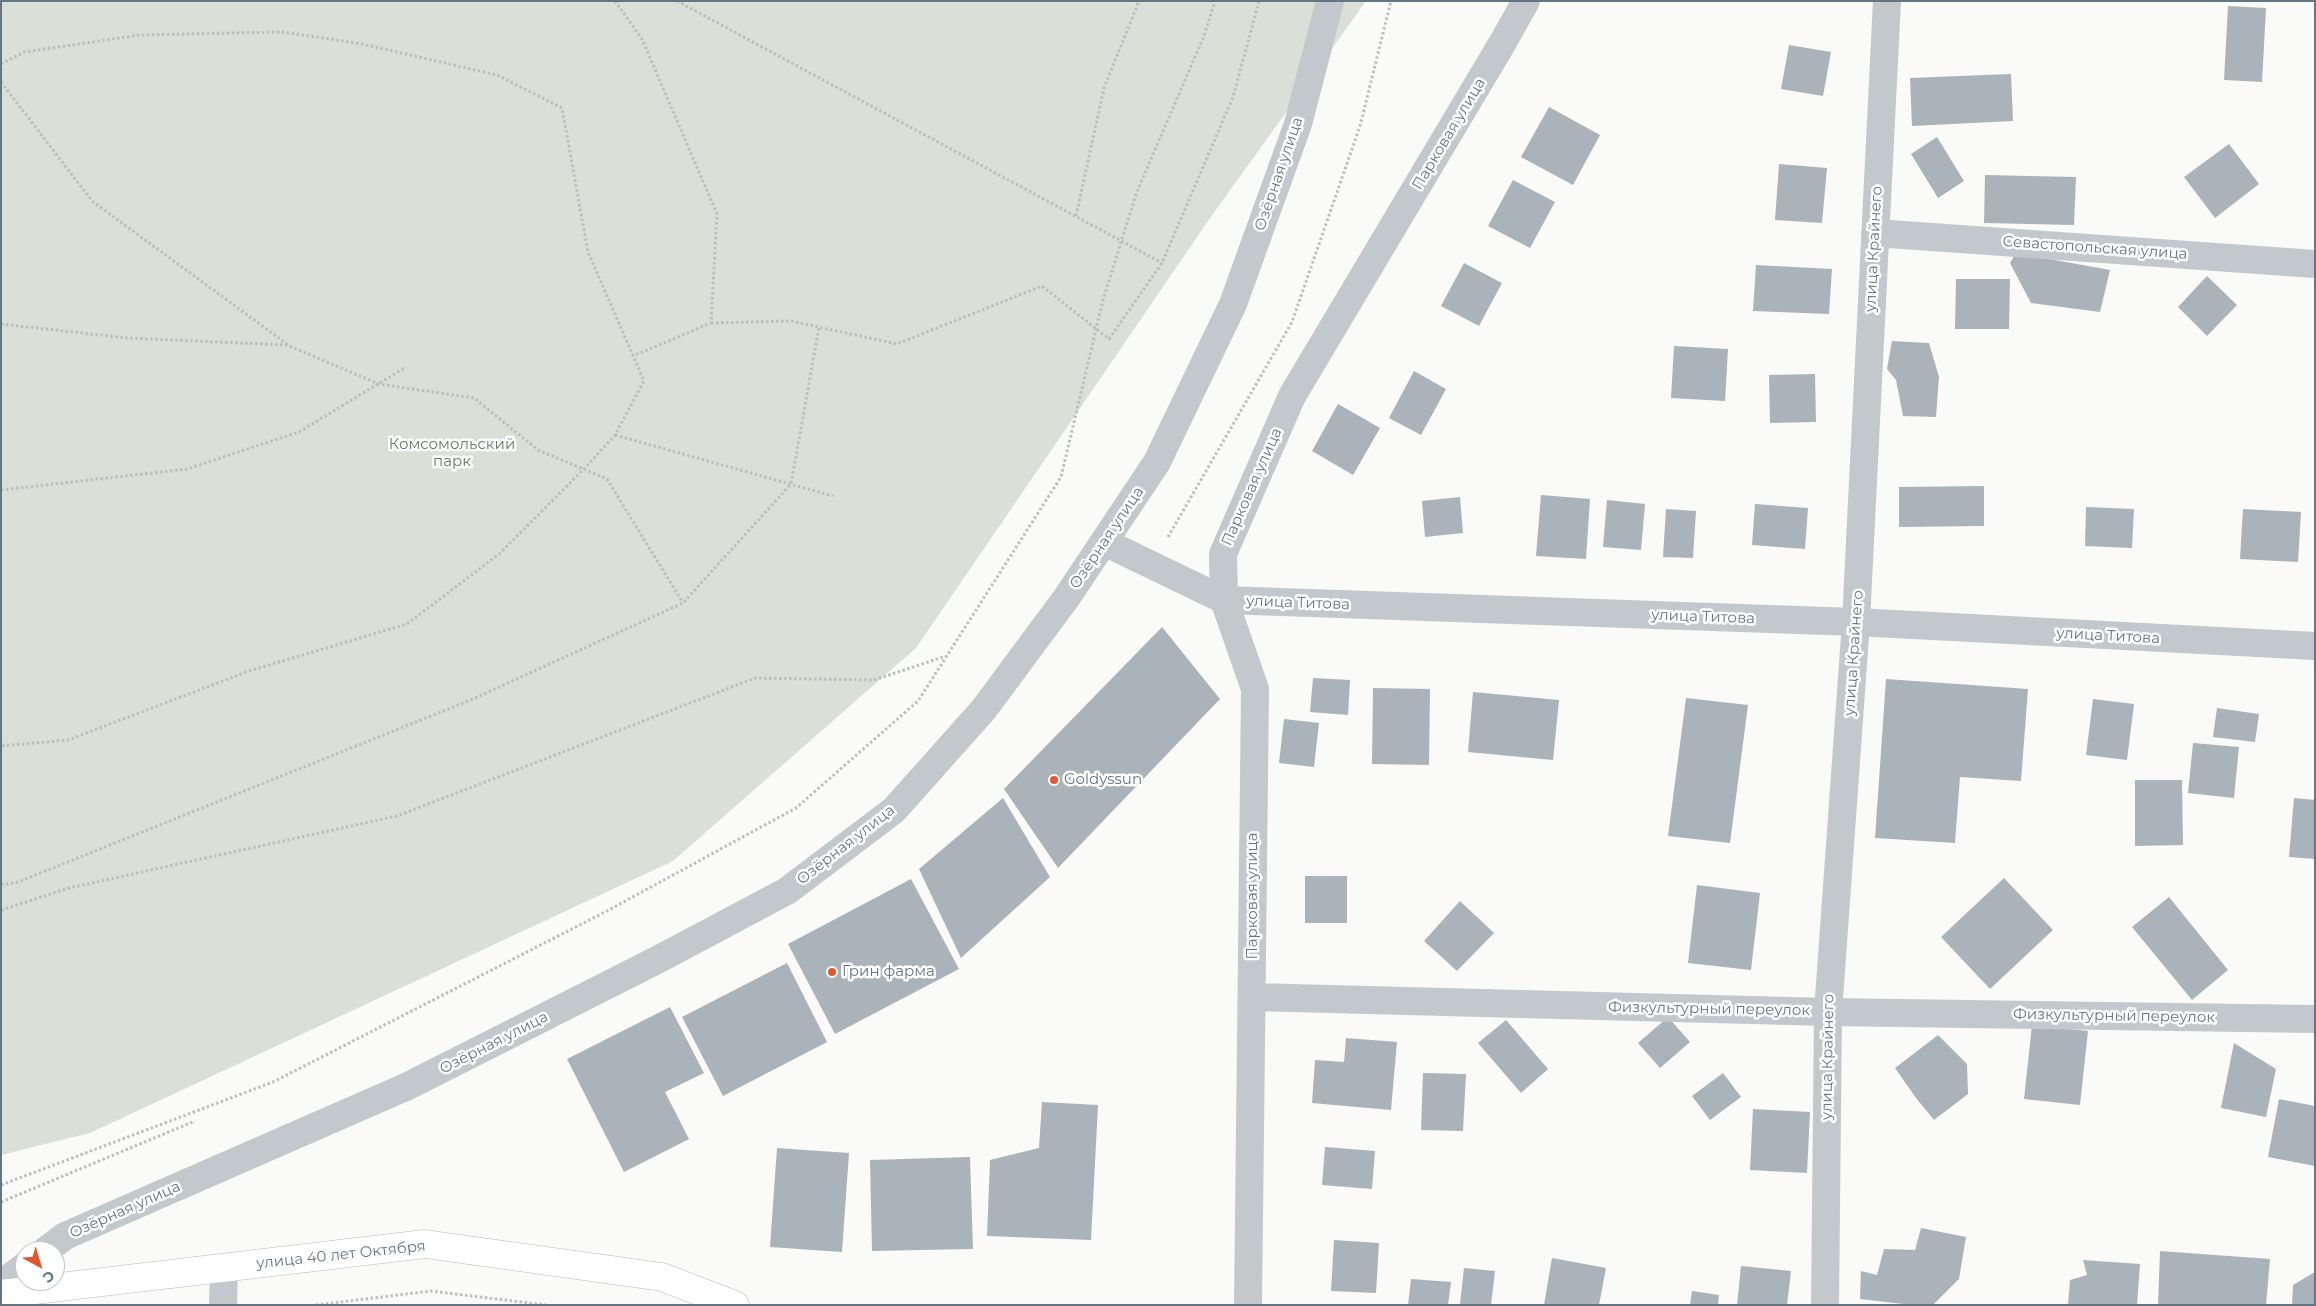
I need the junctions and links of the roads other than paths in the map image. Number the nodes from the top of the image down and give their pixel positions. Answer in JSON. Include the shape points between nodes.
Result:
{"nodes":[{"id":1,"x":1330,"y":1,"type":"edge"},
{"id":2,"x":1526,"y":1,"type":"edge"},
{"id":3,"x":1887,"y":1,"type":"edge"},
{"id":4,"x":1875,"y":233,"type":"junction"},
{"id":5,"x":2315,"y":264,"type":"edge"},
{"id":6,"x":1104,"y":542,"type":"junction"},
{"id":7,"x":1224,"y":600,"type":"junction"},
{"id":8,"x":1856,"y":622,"type":"junction"},
{"id":9,"x":2315,"y":646,"type":"edge"},
{"id":10,"x":1253,"y":997,"type":"junction"},
{"id":11,"x":1828,"y":1012,"type":"junction"},
{"id":12,"x":2315,"y":1019,"type":"edge"},
{"id":13,"x":58,"y":1241,"type":"edge"},
{"id":14,"x":224,"y":1268,"type":"junction"},
{"id":15,"x":15,"y":1274,"type":"edge"},
{"id":16,"x":1,"y":1284,"type":"edge"},
{"id":17,"x":1,"y":1294,"type":"edge"},
{"id":18,"x":223,"y":1305,"type":"edge"},
{"id":19,"x":735,"y":1305,"type":"edge"},
{"id":20,"x":1248,"y":1305,"type":"edge"},
{"id":21,"x":1824,"y":1305,"type":"edge"}],
"edges":[{"from":1,"to":6,"type":"street","name":"Озёрная улица","via":[[1298,124],[1233,304],[1157,462]]},
{"from":2,"to":7,"type":"street","name":"Парковая улица","via":[[1292,396],[1224,554]]},
{"from":3,"to":4,"type":"street","name":"улица Крайнего"},
{"from":4,"to":5,"type":"street","name":"Севастопольская улица"},
{"from":4,"to":8,"type":"street","name":"улица Крайнего"},
{"from":6,"to":7,"type":"street","name":"улица Титова"},
{"from":6,"to":13,"type":"street","name":"Озёрная улица","via":[[984,709],[894,810],[787,891],[408,1086]]},
{"from":7,"to":8,"type":"street","name":"улица Титова"},
{"from":7,"to":10,"type":"street","name":"Парковая улица","via":[[1254,689]]},
{"from":8,"to":9,"type":"street","name":"улица Титова"},
{"from":8,"to":11,"type":"street","name":"улица Крайнего"},
{"from":10,"to":11,"type":"street","name":"Физкультурный переулок"},
{"from":10,"to":20,"type":"street","name":"Парковая улица"},
{"from":11,"to":12,"type":"street","name":"Физкультурный переулок"},
{"from":11,"to":21,"type":"street","name":"улица Крайнего"},
{"from":14,"to":17,"type":"main road","name":"улица 40 лет Октября"},
{"from":14,"to":18,"type":"street"},
{"from":14,"to":19,"type":"main road","name":"улица 40 лет Октября","via":[[425,1244],[662,1277]]},
{"from":15,"to":16,"type":"street"}]}
